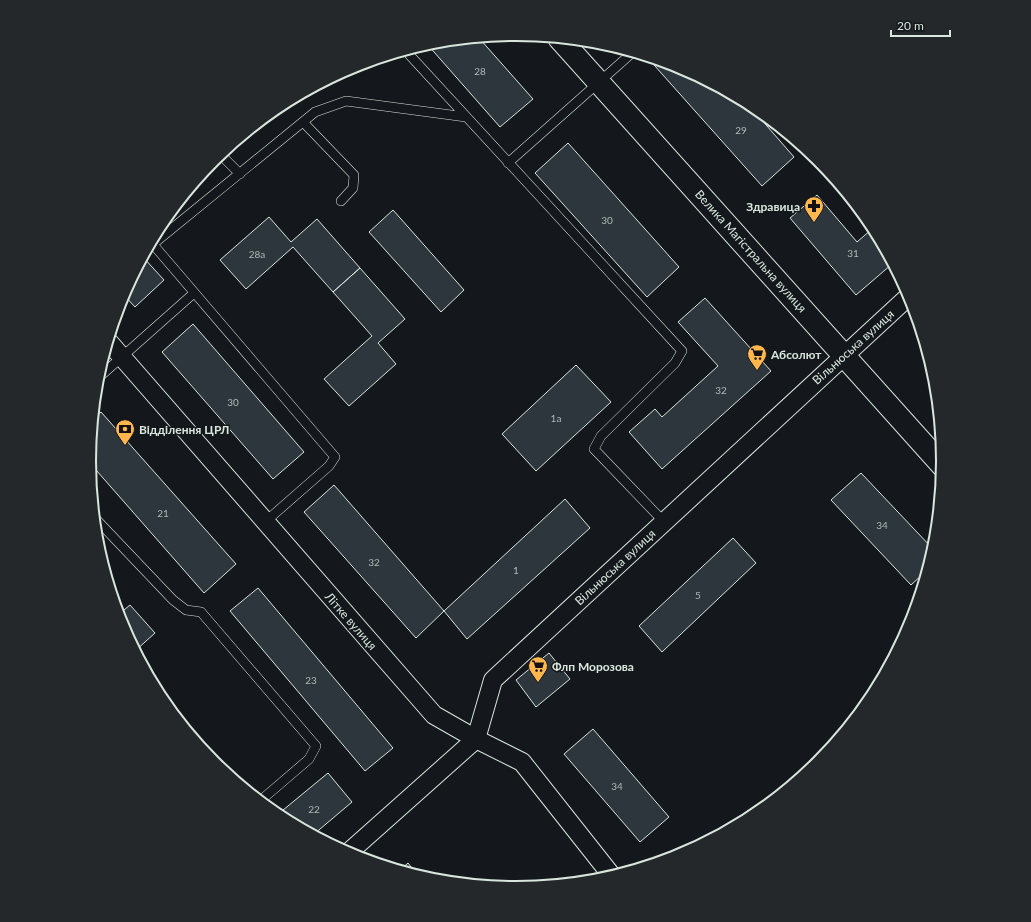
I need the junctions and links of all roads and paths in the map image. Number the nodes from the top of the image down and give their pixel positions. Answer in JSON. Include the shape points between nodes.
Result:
{"nodes":[{"id":1,"x":565,"y":44,"type":"edge"},
{"id":2,"x":410,"y":54,"type":"edge"},
{"id":3,"x":628,"y":56,"type":"edge"},
{"id":4,"x":598,"y":82,"type":"junction"},
{"id":5,"x":466,"y":117,"type":"junction"},
{"id":6,"x":303,"y":122,"type":"junction"},
{"id":7,"x":225,"y":159,"type":"edge"},
{"id":8,"x":508,"y":163,"type":"junction"},
{"id":9,"x":240,"y":174,"type":"junction"},
{"id":10,"x":341,"y":201,"type":"dead end"},
{"id":11,"x":161,"y":236,"type":"edge"},
{"id":12,"x":155,"y":246,"type":"edge"},
{"id":13,"x":194,"y":293,"type":"junction"},
{"id":14,"x":904,"y":300,"type":"edge"},
{"id":15,"x":112,"y":346,"type":"edge"},
{"id":16,"x":844,"y":355,"type":"junction"},
{"id":17,"x":121,"y":356,"type":"junction"},
{"id":18,"x":106,"y":370,"type":"edge"},
{"id":19,"x":936,"y":458,"type":"edge"},
{"id":20,"x":266,"y":522,"type":"junction"},
{"id":21,"x":664,"y":522,"type":"junction"},
{"id":22,"x":100,"y":524,"type":"edge"},
{"id":23,"x":476,"y":739,"type":"junction"},
{"id":24,"x":264,"y":797,"type":"edge"},
{"id":25,"x":354,"y":849,"type":"edge"},
{"id":26,"x":608,"y":871,"type":"edge"}],
"edges":[{"from":1,"to":4,"type":"street","name":"Велика Магістральна вулиця"},
{"from":2,"to":5,"type":"lane"},
{"from":3,"to":4,"type":"lane"},
{"from":4,"to":8,"type":"lane"},
{"from":4,"to":16,"type":"street","name":"Велика Магістральна вулиця"},
{"from":5,"to":6,"type":"lane","via":[[346,101],[315,112]]},
{"from":5,"to":8,"type":"lane"},
{"from":6,"to":9,"type":"lane"},
{"from":6,"to":10,"type":"lane","via":[[354,175],[353,188]]},
{"from":7,"to":9,"type":"lane"},
{"from":8,"to":21,"type":"lane","via":[[682,351],[675,363],[601,436],[594,449]]},
{"from":9,"to":11,"type":"lane"},
{"from":12,"to":13,"type":"lane"},
{"from":13,"to":17,"type":"lane"},
{"from":13,"to":20,"type":"lane","via":[[335,457],[329,466]]},
{"from":14,"to":16,"type":"street","name":"Вільнюська вулиця"},
{"from":15,"to":17,"type":"street","name":"Літке вулиця"},
{"from":16,"to":19,"type":"street","name":"Велика Магістральна вулиця"},
{"from":16,"to":21,"type":"street","name":"Вільнюська вулиця"},
{"from":17,"to":18,"type":"lane"},
{"from":17,"to":20,"type":"street","name":"Літке вулиця"},
{"from":20,"to":23,"type":"street","name":"Літке вулиця","via":[[434,716]]},
{"from":21,"to":23,"type":"street","name":"Вільнюська вулиця","via":[[493,680]]},
{"from":22,"to":24,"type":"lane","via":[[173,600],[186,610],[201,612],[316,746],[309,759]]},
{"from":23,"to":25,"type":"street"},
{"from":23,"to":26,"type":"street","name":"Літке вулиця","via":[[522,762]]}]}
